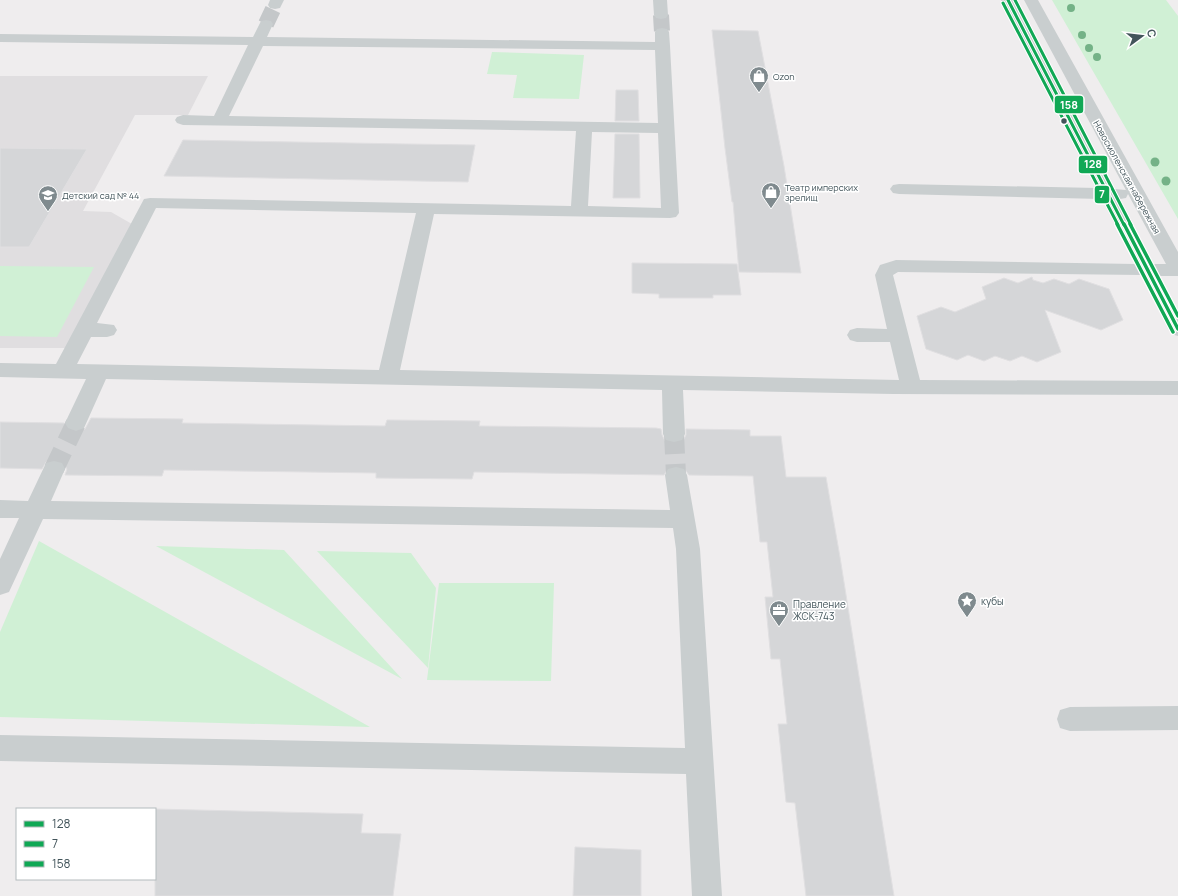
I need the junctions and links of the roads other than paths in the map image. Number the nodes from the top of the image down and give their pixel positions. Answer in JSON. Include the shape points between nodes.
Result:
{"nodes":[{"id":1,"x":660,"y":0,"type":"edge"},
{"id":2,"x":1008,"y":0,"type":"edge"},
{"id":3,"x":1031,"y":0,"type":"edge"},
{"id":4,"x":661,"y":15,"type":"tunnel mouth"},
{"id":5,"x":266,"y":24,"type":"tunnel mouth"},
{"id":6,"x":0,"y":38,"type":"edge"},
{"id":7,"x":258,"y":41,"type":"junction"},
{"id":8,"x":183,"y":120,"type":"dead end"},
{"id":9,"x":219,"y":121,"type":"junction"},
{"id":10,"x":584,"y":127,"type":"junction"},
{"id":11,"x":666,"y":128,"type":"junction"},
{"id":12,"x":899,"y":189,"type":"dead end"},
{"id":13,"x":1108,"y":193,"type":"junction"},
{"id":14,"x":1137,"y":194,"type":"junction"},
{"id":15,"x":426,"y":208,"type":"junction"},
{"id":16,"x":579,"y":211,"type":"junction"},
{"id":17,"x":1148,"y":270,"type":"junction"},
{"id":18,"x":1178,"y":270,"type":"edge"},
{"id":19,"x":1178,"y":329,"type":"edge"},
{"id":20,"x":85,"y":330,"type":"junction"},
{"id":21,"x":107,"y":330,"type":"dead end"},
{"id":22,"x":857,"y":335,"type":"dead end"},
{"id":23,"x":899,"y":336,"type":"junction"},
{"id":24,"x":0,"y":370,"type":"edge"},
{"id":25,"x":63,"y":371,"type":"junction"},
{"id":26,"x":99,"y":372,"type":"junction"},
{"id":27,"x":388,"y":377,"type":"junction"},
{"id":28,"x":672,"y":383,"type":"junction"},
{"id":29,"x":911,"y":387,"type":"junction"},
{"id":30,"x":1178,"y":388,"type":"edge"},
{"id":31,"x":76,"y":423,"type":"tunnel mouth"},
{"id":32,"x":674,"y":434,"type":"tunnel mouth"},
{"id":33,"x":54,"y":469,"type":"tunnel mouth"},
{"id":34,"x":676,"y":475,"type":"tunnel mouth"},
{"id":35,"x":0,"y":509,"type":"edge"},
{"id":36,"x":35,"y":509,"type":"junction"},
{"id":37,"x":682,"y":519,"type":"junction"},
{"id":38,"x":0,"y":585,"type":"edge"},
{"id":39,"x":1178,"y":718,"type":"edge"},
{"id":40,"x":1070,"y":719,"type":"dead end"},
{"id":41,"x":0,"y":748,"type":"edge"},
{"id":42,"x":699,"y":761,"type":"junction"},
{"id":43,"x":707,"y":896,"type":"edge"}],
"edges":[{"from":1,"to":4,"type":"street"},
{"from":2,"to":13,"type":"street"},
{"from":3,"to":14,"type":"street","name":"Новосмоленская набережная"},
{"from":5,"to":7,"type":"street"},
{"from":6,"to":7,"type":"street"},
{"from":7,"to":9,"type":"street"},
{"from":7,"to":11,"type":"street","via":[[663,39]]},
{"from":8,"to":9,"type":"street"},
{"from":9,"to":10,"type":"street"},
{"from":10,"to":11,"type":"street"},
{"from":10,"to":16,"type":"street"},
{"from":11,"to":16,"type":"street","via":[[670,213]]},
{"from":12,"to":13,"type":"street"},
{"from":13,"to":14,"type":"street"},
{"from":13,"to":17,"type":"street"},
{"from":14,"to":18,"type":"street","name":"Новосмоленская набережная"},
{"from":15,"to":16,"type":"street","via":[[461,217]]},
{"from":15,"to":20,"type":"street","via":[[150,203]]},
{"from":15,"to":27,"type":"street"},
{"from":17,"to":18,"type":"street"},
{"from":17,"to":19,"type":"street"},
{"from":17,"to":23,"type":"street","via":[[896,266],[887,269],[884,275]]},
{"from":20,"to":21,"type":"street"},
{"from":20,"to":25,"type":"street"},
{"from":22,"to":23,"type":"street"},
{"from":23,"to":29,"type":"street"},
{"from":24,"to":25,"type":"street"},
{"from":25,"to":26,"type":"street"},
{"from":26,"to":27,"type":"street"},
{"from":26,"to":31,"type":"street"},
{"from":27,"to":28,"type":"street"},
{"from":28,"to":29,"type":"street"},
{"from":28,"to":32,"type":"street"},
{"from":29,"to":30,"type":"street"},
{"from":33,"to":36,"type":"street"},
{"from":34,"to":37,"type":"street"},
{"from":35,"to":36,"type":"street"},
{"from":36,"to":37,"type":"street"},
{"from":36,"to":38,"type":"street"},
{"from":37,"to":42,"type":"street","via":[[688,549]]},
{"from":39,"to":40,"type":"street"},
{"from":41,"to":42,"type":"street"},
{"from":42,"to":43,"type":"street"}]}
